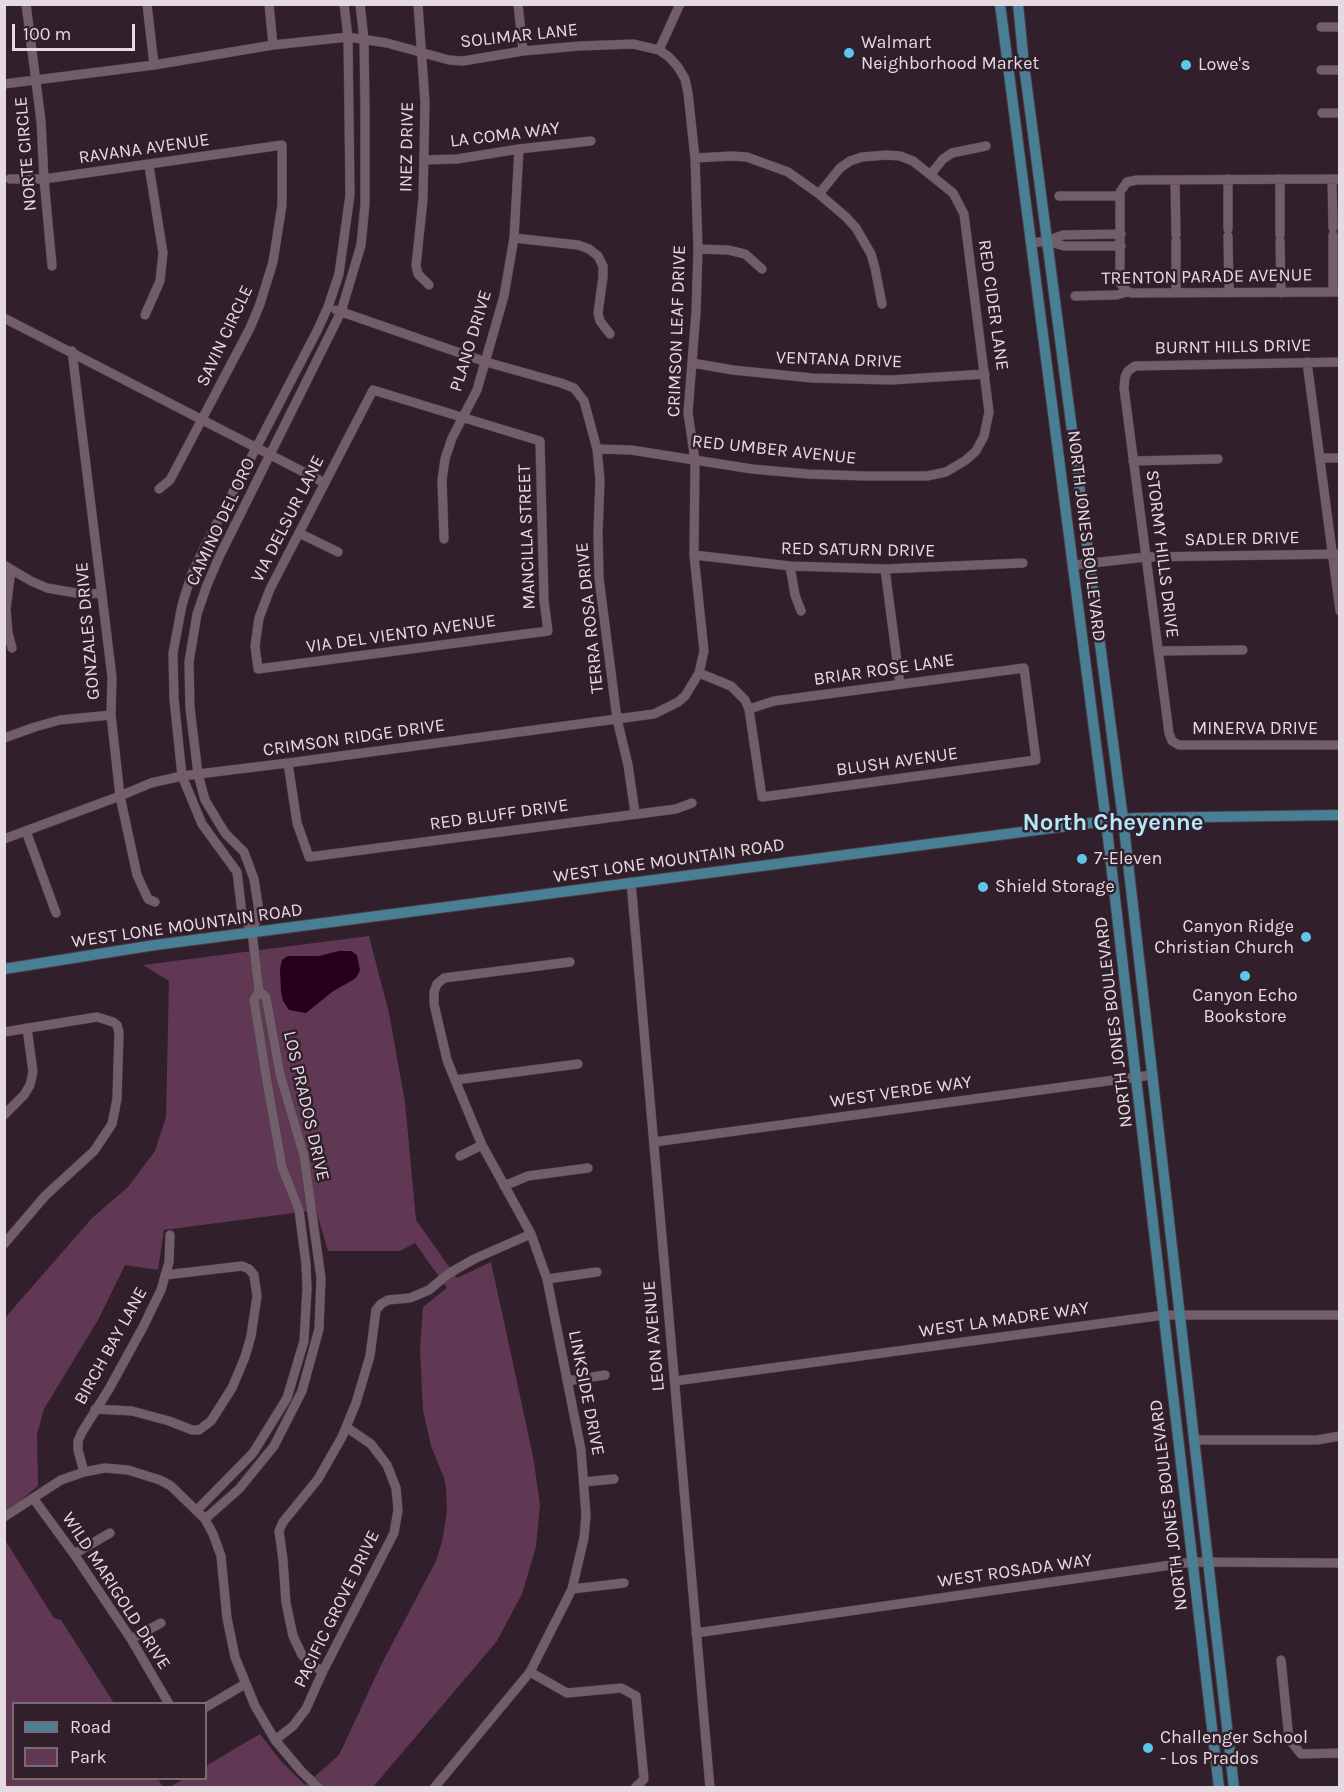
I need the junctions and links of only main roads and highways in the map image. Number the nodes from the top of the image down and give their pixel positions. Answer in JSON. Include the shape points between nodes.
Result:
{"nodes":[{"id":1,"x":1000,"y":4,"type":"edge"},
{"id":2,"x":1018,"y":4,"type":"edge"},
{"id":3,"x":1024,"y":65,"type":"junction"},
{"id":4,"x":1008,"y":66,"type":"junction"},
{"id":5,"x":1340,"y":815,"type":"edge"},
{"id":6,"x":1123,"y":819,"type":"junction"},
{"id":7,"x":1106,"y":820,"type":"junction"},
{"id":8,"x":4,"y":969,"type":"edge"},
{"id":9,"x":1219,"y":1788,"type":"edge"},
{"id":10,"x":1234,"y":1788,"type":"edge"}],
"edges":[{"from":1,"to":4,"type":"main road","name":"NORTH JONES BOULEVARD"},
{"from":2,"to":3,"type":"main road","name":"NORTH JONES BOULEVARD"},
{"from":3,"to":4,"type":"main road"},
{"from":3,"to":6,"type":"main road","name":"NORTH JONES BOULEVARD"},
{"from":4,"to":7,"type":"main road","name":"NORTH JONES BOULEVARD"},
{"from":5,"to":6,"type":"main road","name":"WEST LONE MOUNTAIN ROAD"},
{"from":6,"to":7,"type":"main road","name":"WEST LONE MOUNTAIN ROAD"},
{"from":6,"to":10,"type":"main road","name":"NORTH JONES BOULEVARD"},
{"from":7,"to":8,"type":"main road","name":"WEST LONE MOUNTAIN ROAD"},
{"from":7,"to":9,"type":"main road","name":"NORTH JONES BOULEVARD"}]}
